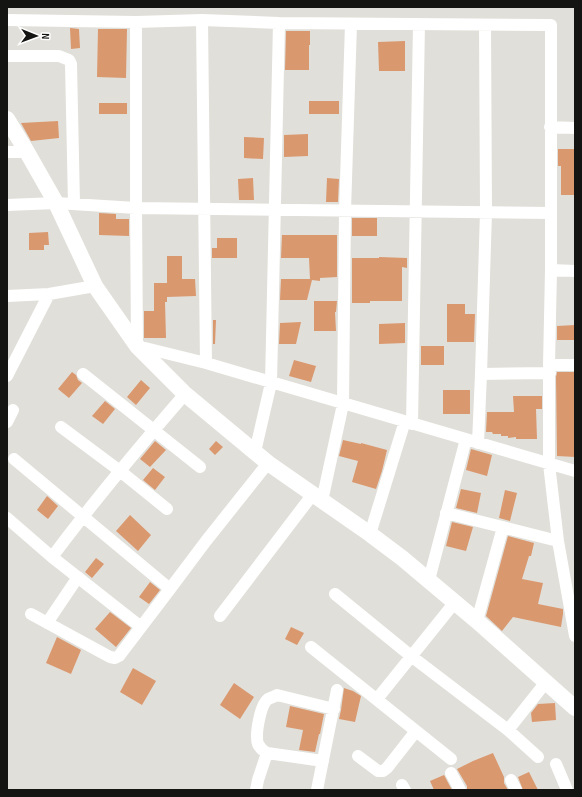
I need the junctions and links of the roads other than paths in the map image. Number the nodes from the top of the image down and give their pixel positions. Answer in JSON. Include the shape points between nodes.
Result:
{"nodes":[{"id":1,"x":7,"y":20,"type":"edge"},
{"id":2,"x":202,"y":20,"type":"junction"},
{"id":3,"x":136,"y":22,"type":"junction"},
{"id":4,"x":279,"y":23,"type":"junction"},
{"id":5,"x":351,"y":24,"type":"junction"},
{"id":6,"x":419,"y":24,"type":"junction"},
{"id":7,"x":485,"y":25,"type":"junction"},
{"id":8,"x":7,"y":56,"type":"edge"},
{"id":9,"x":7,"y":119,"type":"edge"},
{"id":10,"x":550,"y":127,"type":"junction"},
{"id":11,"x":575,"y":128,"type":"edge"},
{"id":12,"x":7,"y":152,"type":"edge"},
{"id":13,"x":27,"y":152,"type":"junction"},
{"id":14,"x":56,"y":203,"type":"junction"},
{"id":15,"x":74,"y":204,"type":"junction"},
{"id":16,"x":7,"y":205,"type":"edge"},
{"id":17,"x":136,"y":208,"type":"junction"},
{"id":18,"x":204,"y":209,"type":"junction"},
{"id":19,"x":275,"y":210,"type":"junction"},
{"id":20,"x":345,"y":210,"type":"junction"},
{"id":21,"x":416,"y":211,"type":"junction"},
{"id":22,"x":486,"y":212,"type":"junction"},
{"id":23,"x":551,"y":213,"type":"junction"},
{"id":24,"x":551,"y":270,"type":"junction"},
{"id":25,"x":575,"y":271,"type":"edge"},
{"id":26,"x":95,"y":286,"type":"junction"},
{"id":27,"x":49,"y":294,"type":"junction"},
{"id":28,"x":7,"y":296,"type":"edge"},
{"id":29,"x":137,"y":346,"type":"junction"},
{"id":30,"x":206,"y":363,"type":"junction"},
{"id":31,"x":575,"y":365,"type":"edge"},
{"id":32,"x":549,"y":369,"type":"junction"},
{"id":33,"x":83,"y":374,"type":"dead end"},
{"id":34,"x":481,"y":374,"type":"junction"},
{"id":35,"x":7,"y":376,"type":"edge"},
{"id":36,"x":271,"y":383,"type":"junction"},
{"id":37,"x":185,"y":394,"type":"junction"},
{"id":38,"x":343,"y":404,"type":"junction"},
{"id":39,"x":13,"y":410,"type":"dead end"},
{"id":40,"x":7,"y":422,"type":"edge"},
{"id":41,"x":408,"y":423,"type":"junction"},
{"id":42,"x":61,"y":427,"type":"dead end"},
{"id":43,"x":153,"y":431,"type":"junction"},
{"id":44,"x":472,"y":441,"type":"junction"},
{"id":45,"x":255,"y":452,"type":"junction"},
{"id":46,"x":14,"y":459,"type":"dead end"},
{"id":47,"x":268,"y":463,"type":"junction"},
{"id":48,"x":550,"y":464,"type":"junction"},
{"id":49,"x":200,"y":467,"type":"dead end"},
{"id":50,"x":120,"y":471,"type":"junction"},
{"id":51,"x":575,"y":472,"type":"edge"},
{"id":52,"x":318,"y":498,"type":"junction"},
{"id":53,"x":167,"y":510,"type":"dead end"},
{"id":54,"x":446,"y":513,"type":"junction"},
{"id":55,"x":83,"y":516,"type":"junction"},
{"id":56,"x":7,"y":518,"type":"edge"},
{"id":57,"x":503,"y":526,"type":"junction"},
{"id":58,"x":370,"y":534,"type":"junction"},
{"id":59,"x":558,"y":540,"type":"junction"},
{"id":60,"x":52,"y":557,"type":"junction"},
{"id":61,"x":570,"y":575,"type":"edge"},
{"id":62,"x":78,"y":577,"type":"junction"},
{"id":63,"x":429,"y":580,"type":"junction"},
{"id":64,"x":170,"y":589,"type":"junction"},
{"id":65,"x":336,"y":594,"type":"dead end"},
{"id":66,"x":455,"y":602,"type":"junction"},
{"id":67,"x":31,"y":614,"type":"dead end"},
{"id":68,"x":220,"y":616,"type":"dead end"},
{"id":69,"x":477,"y":621,"type":"junction"},
{"id":70,"x":47,"y":623,"type":"junction"},
{"id":71,"x":141,"y":626,"type":"junction"},
{"id":72,"x":575,"y":636,"type":"edge"},
{"id":73,"x":311,"y":647,"type":"dead end"},
{"id":74,"x":411,"y":656,"type":"junction"},
{"id":75,"x":546,"y":682,"type":"junction"},
{"id":76,"x":337,"y":690,"type":"dead end"},
{"id":77,"x":377,"y":699,"type":"junction"},
{"id":78,"x":575,"y":708,"type":"edge"},
{"id":79,"x":334,"y":709,"type":"junction"},
{"id":80,"x":508,"y":730,"type":"junction"},
{"id":81,"x":416,"y":731,"type":"junction"},
{"id":82,"x":266,"y":753,"type":"junction"},
{"id":83,"x":358,"y":756,"type":"dead end"},
{"id":84,"x":538,"y":757,"type":"dead end"},
{"id":85,"x":451,"y":759,"type":"dead end"},
{"id":86,"x":323,"y":761,"type":"junction"},
{"id":87,"x":556,"y":764,"type":"dead end"},
{"id":88,"x":451,"y":773,"type":"dead end"},
{"id":89,"x":256,"y":790,"type":"edge"},
{"id":90,"x":317,"y":790,"type":"edge"},
{"id":91,"x":460,"y":790,"type":"edge"},
{"id":92,"x":567,"y":790,"type":"edge"}],
"edges":[{"from":1,"to":3,"type":"street"},
{"from":2,"to":3,"type":"street"},
{"from":2,"to":4,"type":"street"},
{"from":2,"to":18,"type":"street"},
{"from":3,"to":17,"type":"street"},
{"from":4,"to":5,"type":"street"},
{"from":4,"to":19,"type":"street"},
{"from":5,"to":6,"type":"street"},
{"from":5,"to":20,"type":"street"},
{"from":6,"to":7,"type":"street"},
{"from":6,"to":21,"type":"street"},
{"from":7,"to":10,"type":"street","via":[[551,25]]},
{"from":7,"to":22,"type":"street"},
{"from":8,"to":15,"type":"street","via":[[60,56],[70,60]]},
{"from":9,"to":13,"type":"street"},
{"from":10,"to":11,"type":"street"},
{"from":10,"to":23,"type":"street"},
{"from":12,"to":13,"type":"street"},
{"from":13,"to":14,"type":"street"},
{"from":14,"to":15,"type":"street"},
{"from":14,"to":16,"type":"street"},
{"from":14,"to":26,"type":"street"},
{"from":15,"to":17,"type":"street"},
{"from":17,"to":18,"type":"street"},
{"from":17,"to":29,"type":"street"},
{"from":18,"to":19,"type":"street"},
{"from":18,"to":30,"type":"street"},
{"from":19,"to":20,"type":"street"},
{"from":19,"to":36,"type":"street"},
{"from":20,"to":21,"type":"street"},
{"from":20,"to":38,"type":"street"},
{"from":21,"to":22,"type":"street"},
{"from":21,"to":41,"type":"street"},
{"from":22,"to":23,"type":"street"},
{"from":22,"to":34,"type":"street"},
{"from":23,"to":24,"type":"street"},
{"from":24,"to":25,"type":"street"},
{"from":24,"to":32,"type":"street"},
{"from":26,"to":27,"type":"street"},
{"from":26,"to":29,"type":"street"},
{"from":27,"to":28,"type":"street"},
{"from":27,"to":35,"type":"street"},
{"from":29,"to":30,"type":"street"},
{"from":29,"to":37,"type":"street"},
{"from":30,"to":36,"type":"street"},
{"from":31,"to":32,"type":"street"},
{"from":32,"to":34,"type":"street"},
{"from":32,"to":48,"type":"street"},
{"from":33,"to":43,"type":"street"},
{"from":34,"to":44,"type":"street"},
{"from":36,"to":38,"type":"street"},
{"from":36,"to":45,"type":"street"},
{"from":37,"to":43,"type":"street"},
{"from":37,"to":45,"type":"street"},
{"from":38,"to":41,"type":"street"},
{"from":38,"to":52,"type":"street"},
{"from":39,"to":40,"type":"street"},
{"from":41,"to":44,"type":"street"},
{"from":41,"to":58,"type":"street"},
{"from":42,"to":50,"type":"street"},
{"from":43,"to":49,"type":"street"},
{"from":43,"to":50,"type":"street"},
{"from":44,"to":48,"type":"street"},
{"from":44,"to":54,"type":"street"},
{"from":45,"to":47,"type":"street"},
{"from":46,"to":55,"type":"street"},
{"from":47,"to":52,"type":"street"},
{"from":47,"to":64,"type":"street"},
{"from":48,"to":51,"type":"street"},
{"from":48,"to":59,"type":"street"},
{"from":50,"to":53,"type":"street"},
{"from":50,"to":55,"type":"street"},
{"from":52,"to":58,"type":"street"},
{"from":52,"to":68,"type":"street"},
{"from":54,"to":57,"type":"street"},
{"from":54,"to":63,"type":"street"},
{"from":55,"to":60,"type":"street"},
{"from":55,"to":64,"type":"street"},
{"from":56,"to":60,"type":"street"},
{"from":57,"to":59,"type":"street"},
{"from":57,"to":69,"type":"street"},
{"from":58,"to":63,"type":"street"},
{"from":59,"to":61,"type":"street"},
{"from":60,"to":62,"type":"street"},
{"from":61,"to":72,"type":"street"},
{"from":62,"to":70,"type":"street"},
{"from":62,"to":71,"type":"street"},
{"from":63,"to":66,"type":"street"},
{"from":64,"to":71,"type":"street"},
{"from":65,"to":74,"type":"street"},
{"from":66,"to":69,"type":"street"},
{"from":66,"to":74,"type":"street"},
{"from":67,"to":70,"type":"street"},
{"from":69,"to":75,"type":"street"},
{"from":70,"to":71,"type":"street","via":[[115,658]]},
{"from":73,"to":77,"type":"street"},
{"from":74,"to":77,"type":"street"},
{"from":74,"to":80,"type":"street"},
{"from":75,"to":78,"type":"street"},
{"from":75,"to":80,"type":"street"},
{"from":76,"to":79,"type":"street"},
{"from":77,"to":81,"type":"street"},
{"from":79,"to":82,"type":"street","via":[[277,695],[268,699],[262,706],[257,737],[258,744]]},
{"from":79,"to":86,"type":"street"},
{"from":80,"to":84,"type":"street"},
{"from":81,"to":83,"type":"street","via":[[383,771],[378,771]]},
{"from":81,"to":85,"type":"street"},
{"from":82,"to":86,"type":"street"},
{"from":82,"to":89,"type":"street"},
{"from":86,"to":90,"type":"street"},
{"from":87,"to":92,"type":"street"},
{"from":88,"to":91,"type":"street"}]}
